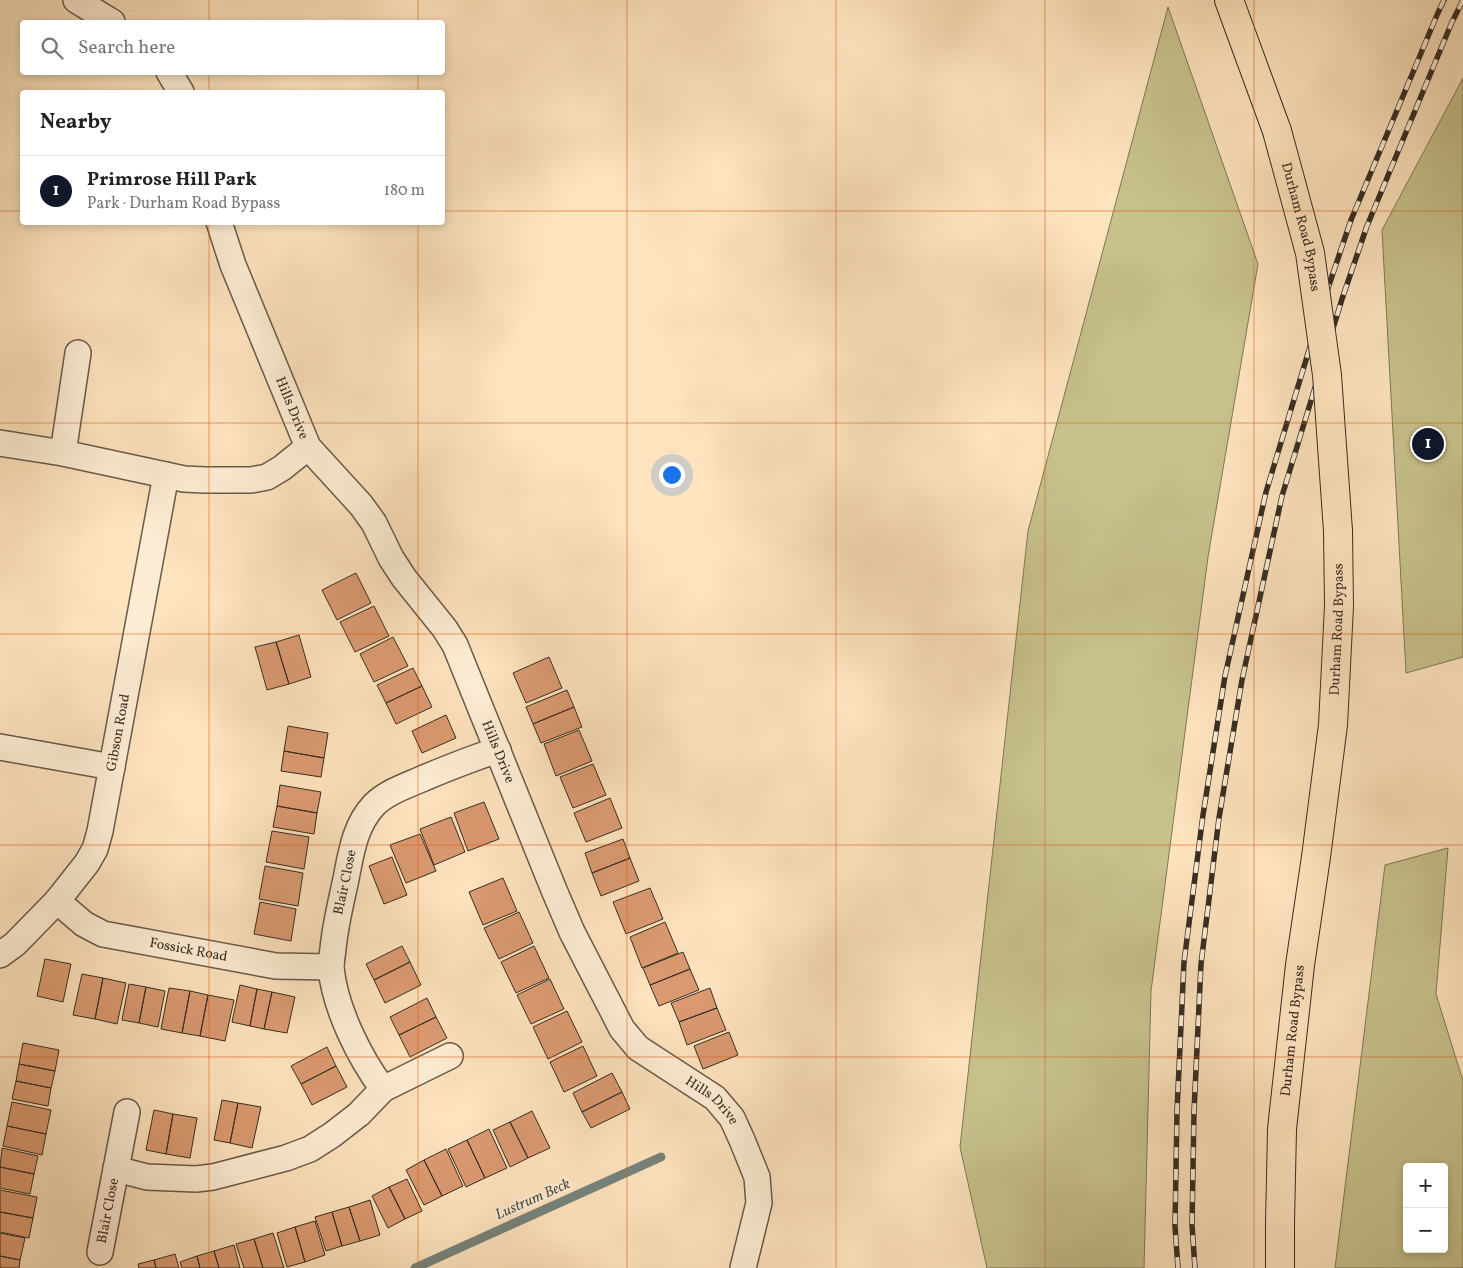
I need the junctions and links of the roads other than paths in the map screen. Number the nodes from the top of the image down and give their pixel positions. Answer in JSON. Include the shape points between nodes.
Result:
{"nodes":[{"id":1,"x":76,"y":0,"type":"edge"},
{"id":2,"x":1229,"y":0,"type":"edge"},
{"id":3,"x":109,"y":20,"type":"edge"},
{"id":4,"x":171,"y":75,"type":"edge"},
{"id":5,"x":180,"y":90,"type":"edge"},
{"id":6,"x":220,"y":225,"type":"edge"},
{"id":7,"x":78,"y":353,"type":"dead end"},
{"id":8,"x":0,"y":443,"type":"edge"},
{"id":9,"x":308,"y":447,"type":"junction"},
{"id":10,"x":63,"y":453,"type":"junction"},
{"id":11,"x":166,"y":475,"type":"junction"},
{"id":12,"x":0,"y":747,"type":"edge"},
{"id":13,"x":498,"y":750,"type":"junction"},
{"id":14,"x":112,"y":767,"type":"junction"},
{"id":15,"x":57,"y":901,"type":"junction"},
{"id":16,"x":0,"y":955,"type":"edge"},
{"id":17,"x":331,"y":967,"type":"junction"},
{"id":18,"x":450,"y":1056,"type":"dead end"},
{"id":19,"x":383,"y":1089,"type":"junction"},
{"id":20,"x":127,"y":1112,"type":"dead end"},
{"id":21,"x":116,"y":1169,"type":"junction"},
{"id":22,"x":100,"y":1252,"type":"dead end"},
{"id":23,"x":742,"y":1268,"type":"edge"},
{"id":24,"x":1280,"y":1268,"type":"edge"}],
"edges":[{"from":1,"to":3,"type":"street"},
{"from":2,"to":24,"type":"main road","name":"Durham Road Bypass","bridge":true,"via":[[1278,131],[1310,253],[1327,375],[1338,531],[1339,606],[1333,725],[1300,965],[1282,1129]]},
{"from":4,"to":5,"type":"street"},
{"from":6,"to":9,"type":"street","name":"Hills Drive","via":[[233,265]]},
{"from":7,"to":10,"type":"street"},
{"from":8,"to":10,"type":"street"},
{"from":9,"to":11,"type":"street","via":[[267,477],[252,480],[184,479]]},
{"from":9,"to":13,"type":"street","name":"Hills Drive","via":[[361,505],[404,578],[446,629]]},
{"from":10,"to":11,"type":"street"},
{"from":11,"to":14,"type":"street","name":"Gibson Road"},
{"from":12,"to":14,"type":"street"},
{"from":13,"to":17,"type":"street","name":"Blair Close","via":[[387,795],[363,818],[351,853]]},
{"from":13,"to":23,"type":"street","name":"Hills Drive","via":[[572,932],[622,1029],[638,1048],[715,1098],[732,1118],[757,1177],[758,1203]]},
{"from":14,"to":15,"type":"street","name":"Gibson Road","via":[[95,849]]},
{"from":15,"to":16,"type":"street","name":"Gibson Road"},
{"from":15,"to":17,"type":"street","name":"Fossick Road","via":[[84,924],[103,934],[276,966]]},
{"from":17,"to":19,"type":"street","name":"Blair Close","via":[[348,1028]]},
{"from":18,"to":19,"type":"street","name":"Blair Close"},
{"from":19,"to":21,"type":"street","name":"Blair Close","via":[[332,1135],[310,1149],[286,1158],[196,1179],[147,1177]]},
{"from":20,"to":21,"type":"street","name":"Blair Close"},
{"from":21,"to":22,"type":"street","name":"Blair Close"}]}
